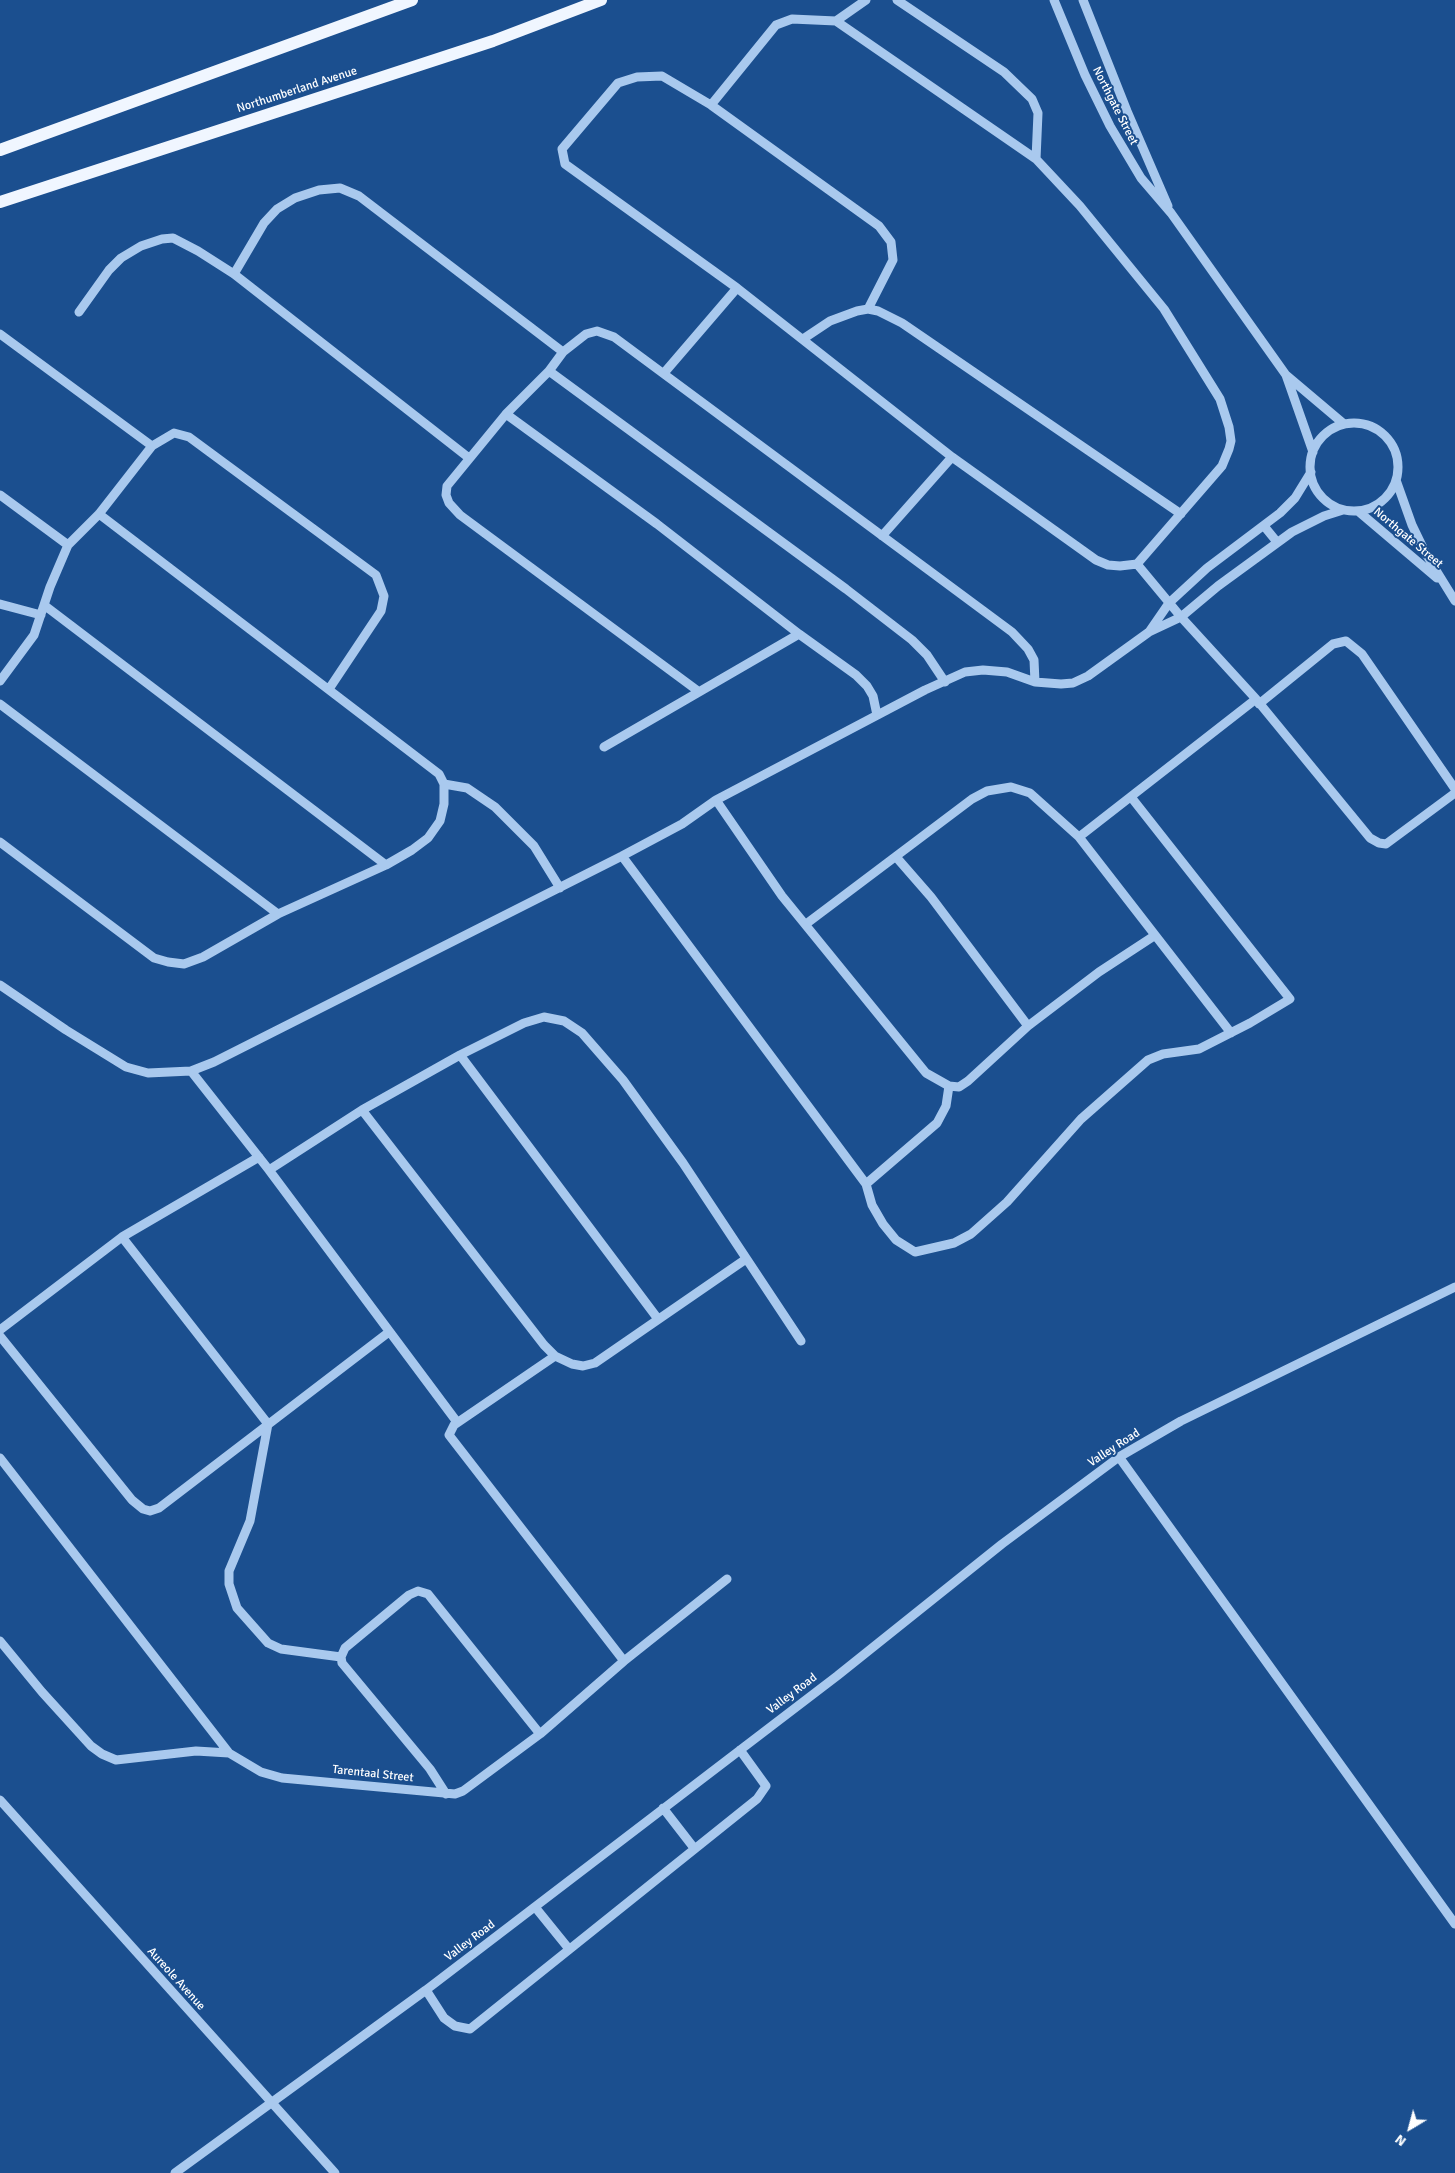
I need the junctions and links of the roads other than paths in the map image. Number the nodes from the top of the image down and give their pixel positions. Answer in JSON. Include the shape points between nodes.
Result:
{"nodes":[{"id":1,"x":412,"y":0,"type":"edge"},
{"id":2,"x":601,"y":0,"type":"edge"},
{"id":3,"x":866,"y":0,"type":"edge"},
{"id":4,"x":898,"y":0,"type":"edge"},
{"id":5,"x":1054,"y":0,"type":"edge"},
{"id":6,"x":1083,"y":0,"type":"edge"},
{"id":7,"x":836,"y":21,"type":"junction"},
{"id":8,"x":711,"y":105,"type":"junction"},
{"id":9,"x":0,"y":150,"type":"edge"},
{"id":10,"x":1036,"y":159,"type":"junction"},
{"id":11,"x":0,"y":202,"type":"edge"},
{"id":12,"x":1171,"y":213,"type":"junction"},
{"id":13,"x":234,"y":274,"type":"junction"},
{"id":14,"x":737,"y":288,"type":"junction"},
{"id":15,"x":868,"y":309,"type":"junction"},
{"id":16,"x":79,"y":312,"type":"dead end"},
{"id":17,"x":0,"y":334,"type":"edge"},
{"id":18,"x":802,"y":339,"type":"junction"},
{"id":19,"x":563,"y":352,"type":"junction"},
{"id":20,"x":549,"y":371,"type":"junction"},
{"id":21,"x":664,"y":373,"type":"junction"},
{"id":22,"x":1286,"y":375,"type":"junction"},
{"id":23,"x":506,"y":414,"type":"junction"},
{"id":24,"x":1344,"y":424,"type":"junction"},
{"id":25,"x":152,"y":446,"type":"junction"},
{"id":26,"x":1313,"y":452,"type":"junction"},
{"id":27,"x":952,"y":457,"type":"junction"},
{"id":28,"x":469,"y":458,"type":"junction"},
{"id":29,"x":1311,"y":472,"type":"junction"},
{"id":30,"x":1396,"y":480,"type":"junction"},
{"id":31,"x":0,"y":495,"type":"edge"},
{"id":32,"x":1343,"y":510,"type":"junction"},
{"id":33,"x":1358,"y":511,"type":"junction"},
{"id":34,"x":99,"y":514,"type":"junction"},
{"id":35,"x":1182,"y":514,"type":"junction"},
{"id":36,"x":1264,"y":526,"type":"junction"},
{"id":37,"x":882,"y":536,"type":"junction"},
{"id":38,"x":1277,"y":542,"type":"junction"},
{"id":39,"x":68,"y":546,"type":"junction"},
{"id":40,"x":1137,"y":564,"type":"junction"},
{"id":41,"x":1443,"y":583,"type":"junction"},
{"id":42,"x":1455,"y":601,"type":"edge"},
{"id":43,"x":1169,"y":603,"type":"junction"},
{"id":44,"x":0,"y":604,"type":"edge"},
{"id":45,"x":42,"y":610,"type":"junction"},
{"id":46,"x":1181,"y":618,"type":"junction"},
{"id":47,"x":1149,"y":632,"type":"junction"},
{"id":48,"x":799,"y":634,"type":"junction"},
{"id":49,"x":0,"y":681,"type":"edge"},
{"id":50,"x":944,"y":682,"type":"junction"},
{"id":51,"x":1035,"y":682,"type":"junction"},
{"id":52,"x":329,"y":690,"type":"junction"},
{"id":53,"x":698,"y":691,"type":"junction"},
{"id":54,"x":1258,"y":702,"type":"junction"},
{"id":55,"x":0,"y":704,"type":"edge"},
{"id":56,"x":877,"y":715,"type":"junction"},
{"id":57,"x":604,"y":747,"type":"dead end"},
{"id":58,"x":444,"y":784,"type":"junction"},
{"id":59,"x":1455,"y":791,"type":"edge"},
{"id":60,"x":1131,"y":797,"type":"junction"},
{"id":61,"x":716,"y":800,"type":"junction"},
{"id":62,"x":1079,"y":837,"type":"junction"},
{"id":63,"x":0,"y":842,"type":"edge"},
{"id":64,"x":622,"y":856,"type":"junction"},
{"id":65,"x":897,"y":858,"type":"junction"},
{"id":66,"x":386,"y":865,"type":"junction"},
{"id":67,"x":560,"y":888,"type":"junction"},
{"id":68,"x":278,"y":914,"type":"junction"},
{"id":69,"x":806,"y":924,"type":"junction"},
{"id":70,"x":1154,"y":936,"type":"junction"},
{"id":71,"x":0,"y":985,"type":"edge"},
{"id":72,"x":1028,"y":1026,"type":"junction"},
{"id":73,"x":1230,"y":1033,"type":"junction"},
{"id":74,"x":460,"y":1055,"type":"junction"},
{"id":75,"x":191,"y":1071,"type":"junction"},
{"id":76,"x":949,"y":1086,"type":"junction"},
{"id":77,"x":362,"y":1110,"type":"junction"},
{"id":78,"x":259,"y":1158,"type":"junction"},
{"id":79,"x":269,"y":1170,"type":"junction"},
{"id":80,"x":866,"y":1184,"type":"junction"},
{"id":81,"x":122,"y":1237,"type":"junction"},
{"id":82,"x":746,"y":1259,"type":"junction"},
{"id":83,"x":1455,"y":1287,"type":"edge"},
{"id":84,"x":658,"y":1319,"type":"junction"},
{"id":85,"x":0,"y":1330,"type":"edge"},
{"id":86,"x":389,"y":1332,"type":"junction"},
{"id":87,"x":0,"y":1336,"type":"edge"},
{"id":88,"x":801,"y":1341,"type":"dead end"},
{"id":89,"x":555,"y":1356,"type":"junction"},
{"id":90,"x":457,"y":1422,"type":"junction"},
{"id":91,"x":268,"y":1424,"type":"junction"},
{"id":92,"x":1119,"y":1457,"type":"junction"},
{"id":93,"x":0,"y":1458,"type":"edge"},
{"id":94,"x":727,"y":1579,"type":"dead end"},
{"id":95,"x":0,"y":1641,"type":"edge"},
{"id":96,"x":340,"y":1657,"type":"junction"},
{"id":97,"x":624,"y":1661,"type":"junction"},
{"id":98,"x":540,"y":1734,"type":"junction"},
{"id":99,"x":740,"y":1750,"type":"junction"},
{"id":100,"x":229,"y":1753,"type":"junction"},
{"id":101,"x":446,"y":1794,"type":"junction"},
{"id":102,"x":0,"y":1800,"type":"edge"},
{"id":103,"x":663,"y":1808,"type":"junction"},
{"id":104,"x":694,"y":1848,"type":"junction"},
{"id":105,"x":535,"y":1907,"type":"junction"},
{"id":106,"x":1455,"y":1924,"type":"edge"},
{"id":107,"x":569,"y":1948,"type":"junction"},
{"id":108,"x":426,"y":1990,"type":"junction"},
{"id":109,"x":271,"y":2103,"type":"junction"},
{"id":110,"x":174,"y":2173,"type":"edge"},
{"id":111,"x":335,"y":2173,"type":"edge"}],
"edges":[{"from":1,"to":9,"type":"main road"},
{"from":2,"to":11,"type":"main road","name":"Northumberland Avenue","via":[[493,41]]},
{"from":3,"to":7,"type":"street"},
{"from":4,"to":10,"type":"street","via":[[1004,72],[1032,99],[1038,114]]},
{"from":5,"to":12,"type":"street","name":"Northgate Street","via":[[1085,75],[1122,148],[1141,178]]},
{"from":6,"to":12,"type":"street","name":"Northgate Street"},
{"from":7,"to":8,"type":"street","via":[[792,19],[776,25]]},
{"from":7,"to":10,"type":"street"},
{"from":8,"to":14,"type":"street","via":[[662,76],[637,77],[618,83],[562,149],[565,164]]},
{"from":8,"to":15,"type":"street","via":[[879,226],[891,242],[893,260]]},
{"from":10,"to":35,"type":"street","via":[[1080,206],[1164,309],[1220,399],[1229,427],[1229,449],[1222,466]]},
{"from":12,"to":22,"type":"street","name":"Northgate Street"},
{"from":13,"to":16,"type":"street","via":[[173,238],[162,239],[121,258]]},
{"from":13,"to":19,"type":"street","via":[[264,223],[277,210],[295,198],[319,190],[340,188],[359,196]]},
{"from":13,"to":28,"type":"street"},
{"from":14,"to":18,"type":"street"},
{"from":14,"to":21,"type":"street"},
{"from":15,"to":18,"type":"street","via":[[830,321]]},
{"from":15,"to":35,"type":"street","via":[[902,323]]},
{"from":17,"to":25,"type":"street"},
{"from":18,"to":27,"type":"street"},
{"from":19,"to":20,"type":"street"},
{"from":19,"to":21,"type":"street","via":[[586,334],[597,331],[614,337]]},
{"from":20,"to":23,"type":"street"},
{"from":20,"to":50,"type":"street","via":[[912,640],[927,655]]},
{"from":21,"to":37,"type":"street"},
{"from":22,"to":24,"type":"street","name":"Northgate Street"},
{"from":22,"to":26,"type":"street","name":"Northgate Street"},
{"from":23,"to":28,"type":"street"},
{"from":23,"to":48,"type":"street","via":[[657,524]]},
{"from":24,"to":26,"type":"street","via":[[1331,430]]},
{"from":24,"to":30,"type":"street","via":[[1359,423],[1373,427],[1385,436],[1398,460]]},
{"from":25,"to":34,"type":"street"},
{"from":25,"to":52,"type":"street","via":[[174,433],[189,436],[376,575],[384,596],[381,611]]},
{"from":26,"to":29,"type":"street"},
{"from":27,"to":37,"type":"street"},
{"from":27,"to":40,"type":"street","via":[[1096,560],[1108,565]]},
{"from":28,"to":53,"type":"street","via":[[448,486],[446,495],[460,515]]},
{"from":29,"to":32,"type":"street","via":[[1319,494]]},
{"from":29,"to":36,"type":"street","via":[[1295,498]]},
{"from":30,"to":33,"type":"street","via":[[1394,489],[1385,500],[1372,508]]},
{"from":30,"to":41,"type":"street","name":"Northgate Street","via":[[1412,525]]},
{"from":31,"to":39,"type":"street"},
{"from":32,"to":33,"type":"street"},
{"from":32,"to":38,"type":"street","via":[[1309,522]]},
{"from":33,"to":41,"type":"street","name":"Northgate Street"},
{"from":34,"to":39,"type":"street"},
{"from":34,"to":52,"type":"street"},
{"from":35,"to":40,"type":"street"},
{"from":36,"to":38,"type":"street"},
{"from":36,"to":43,"type":"street","via":[[1207,568]]},
{"from":37,"to":51,"type":"street","via":[[1020,639],[1034,660]]},
{"from":38,"to":46,"type":"street"},
{"from":39,"to":45,"type":"street"},
{"from":40,"to":43,"type":"street"},
{"from":41,"to":42,"type":"street","name":"Northgate Street"},
{"from":43,"to":46,"type":"street"},
{"from":43,"to":47,"type":"street"},
{"from":44,"to":45,"type":"street"},
{"from":45,"to":49,"type":"street","via":[[34,635]]},
{"from":45,"to":66,"type":"street"},
{"from":46,"to":47,"type":"street"},
{"from":46,"to":54,"type":"street"},
{"from":47,"to":51,"type":"street","via":[[1074,683]]},
{"from":48,"to":53,"type":"street"},
{"from":48,"to":56,"type":"street","via":[[867,686]]},
{"from":50,"to":51,"type":"street","via":[[965,672],[983,670],[1007,672]]},
{"from":50,"to":56,"type":"street"},
{"from":52,"to":58,"type":"street","via":[[439,774]]},
{"from":53,"to":57,"type":"street"},
{"from":54,"to":59,"type":"street","via":[[1364,832],[1379,843],[1386,844],[1396,838]]},
{"from":54,"to":59,"type":"street","via":[[1333,644],[1346,641],[1362,654]]},
{"from":54,"to":60,"type":"street"},
{"from":55,"to":68,"type":"street"},
{"from":56,"to":61,"type":"street"},
{"from":58,"to":66,"type":"street","via":[[440,821],[428,838]]},
{"from":58,"to":67,"type":"street","via":[[467,788],[495,807],[534,846]]},
{"from":60,"to":62,"type":"street"},
{"from":60,"to":73,"type":"street","via":[[1290,998]]},
{"from":61,"to":64,"type":"street","via":[[682,824]]},
{"from":61,"to":69,"type":"street","via":[[782,896]]},
{"from":62,"to":65,"type":"street","via":[[1030,792],[1011,787],[987,791],[972,799]]},
{"from":62,"to":70,"type":"street"},
{"from":63,"to":68,"type":"street","via":[[154,958],[168,962],[184,964],[203,957]]},
{"from":64,"to":67,"type":"street"},
{"from":64,"to":80,"type":"street"},
{"from":65,"to":69,"type":"street"},
{"from":65,"to":72,"type":"street"},
{"from":66,"to":68,"type":"street"},
{"from":67,"to":75,"type":"street"},
{"from":69,"to":76,"type":"street","via":[[926,1073]]},
{"from":70,"to":72,"type":"street","via":[[1099,972]]},
{"from":70,"to":73,"type":"street"},
{"from":71,"to":75,"type":"street","via":[[126,1067],[148,1074]]},
{"from":72,"to":76,"type":"street","via":[[968,1081],[959,1086]]},
{"from":73,"to":80,"type":"street","via":[[1199,1049],[1163,1054],[1136,1068],[1081,1118],[1007,1202],[971,1234],[954,1242],[915,1252],[896,1240],[872,1205]]},
{"from":74,"to":77,"type":"street"},
{"from":74,"to":82,"type":"street","via":[[524,1023],[544,1017],[564,1020],[582,1033],[623,1080]]},
{"from":74,"to":84,"type":"street"},
{"from":75,"to":78,"type":"street"},
{"from":76,"to":80,"type":"street","via":[[946,1106],[937,1123]]},
{"from":77,"to":79,"type":"street"},
{"from":77,"to":89,"type":"street"},
{"from":78,"to":79,"type":"street"},
{"from":78,"to":81,"type":"street"},
{"from":79,"to":86,"type":"street"},
{"from":81,"to":85,"type":"street"},
{"from":81,"to":91,"type":"street"},
{"from":82,"to":84,"type":"street"},
{"from":82,"to":88,"type":"street"},
{"from":83,"to":92,"type":"street","name":"Valley Road","via":[[1181,1421]]},
{"from":84,"to":89,"type":"street","via":[[595,1364],[572,1364]]},
{"from":86,"to":90,"type":"street"},
{"from":86,"to":91,"type":"street"},
{"from":87,"to":91,"type":"street","via":[[132,1500],[143,1509],[159,1508]]},
{"from":89,"to":90,"type":"street"},
{"from":90,"to":97,"type":"street","via":[[449,1434]]},
{"from":91,"to":96,"type":"street","via":[[250,1521],[229,1571],[232,1595],[237,1608],[268,1643],[281,1649]]},
{"from":92,"to":99,"type":"street","name":"Valley Road","via":[[1002,1544]]},
{"from":92,"to":106,"type":"street"},
{"from":93,"to":100,"type":"street"},
{"from":94,"to":97,"type":"street","name":"Tarentaal Street"},
{"from":95,"to":100,"type":"street","name":"Tarentaal Street","via":[[42,1692],[102,1754],[116,1760],[196,1751]]},
{"from":96,"to":98,"type":"street","via":[[345,1648],[409,1595],[418,1591],[428,1594]]},
{"from":96,"to":101,"type":"street","via":[[430,1769]]},
{"from":97,"to":98,"type":"street","name":"Tarentaal Street"},
{"from":98,"to":101,"type":"street","name":"Tarentaal Street","via":[[463,1791]]},
{"from":99,"to":103,"type":"street","name":"Valley Road"},
{"from":99,"to":104,"type":"street","via":[[766,1786],[757,1799]]},
{"from":100,"to":101,"type":"street","name":"Tarentaal Street","via":[[261,1772],[282,1778]]},
{"from":102,"to":109,"type":"street","name":"Aureole Avenue"},
{"from":103,"to":104,"type":"street"},
{"from":103,"to":105,"type":"street","name":"Valley Road"},
{"from":104,"to":107,"type":"street"},
{"from":105,"to":107,"type":"street"},
{"from":105,"to":108,"type":"street","name":"Valley Road"},
{"from":107,"to":108,"type":"street","via":[[470,2029],[455,2026],[444,2018]]},
{"from":108,"to":109,"type":"street","name":"Valley Road"},
{"from":109,"to":110,"type":"street","name":"Valley Road"},
{"from":109,"to":111,"type":"street","name":"Aureole Avenue"}]}
